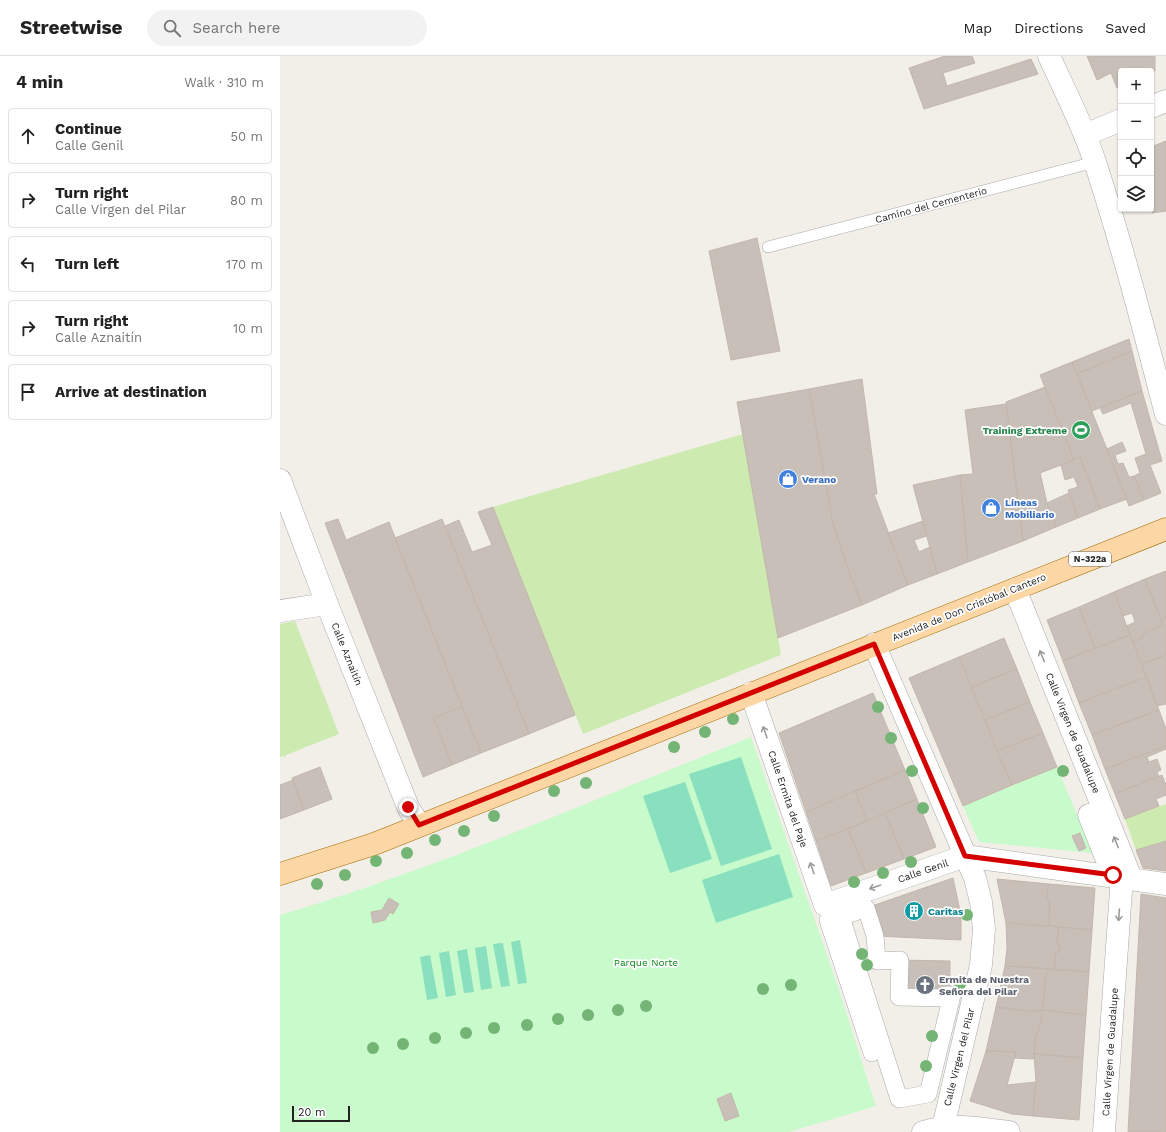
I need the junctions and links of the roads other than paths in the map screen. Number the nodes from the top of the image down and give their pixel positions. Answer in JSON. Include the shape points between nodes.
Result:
{"nodes":[{"id":1,"x":1049,"y":56,"type":"edge"},
{"id":2,"x":1166,"y":101,"type":"edge"},
{"id":3,"x":1154,"y":106,"type":"edge"},
{"id":4,"x":1118,"y":121,"type":"edge"},
{"id":5,"x":1085,"y":136,"type":"junction"},
{"id":6,"x":1095,"y":162,"type":"junction"},
{"id":7,"x":768,"y":248,"type":"dead end"},
{"id":8,"x":1166,"y":414,"type":"edge"},
{"id":9,"x":280,"y":480,"type":"edge"},
{"id":10,"x":1166,"y":529,"type":"edge"},
{"id":11,"x":1008,"y":592,"type":"junction"},
{"id":12,"x":327,"y":604,"type":"junction"},
{"id":13,"x":280,"y":611,"type":"edge"},
{"id":14,"x":874,"y":644,"type":"junction"},
{"id":15,"x":751,"y":693,"type":"junction"},
{"id":16,"x":419,"y":825,"type":"junction"},
{"id":17,"x":965,"y":856,"type":"junction"},
{"id":18,"x":280,"y":874,"type":"edge"},
{"id":19,"x":1122,"y":876,"type":"junction"},
{"id":20,"x":1166,"y":884,"type":"edge"},
{"id":21,"x":866,"y":908,"type":"joint"},
{"id":22,"x":826,"y":913,"type":"junction"},
{"id":23,"x":888,"y":1102,"type":"dead end"},
{"id":24,"x":936,"y":1130,"type":"edge"},
{"id":25,"x":1009,"y":1132,"type":"edge"},
{"id":26,"x":1104,"y":1132,"type":"edge"}],
"edges":[{"from":1,"to":5,"type":"street"},
{"from":2,"to":3,"type":"street"},
{"from":4,"to":5,"type":"street"},
{"from":5,"to":6,"type":"street"},
{"from":6,"to":7,"type":"lane","name":"Camino del Cementerio"},
{"from":6,"to":8,"type":"street"},
{"from":9,"to":12,"type":"street","name":"Calle Aznaitín"},
{"from":10,"to":11,"type":"main road","name":"Avenida de Don Cristóbal Cantero","number":"N-322a"},
{"from":11,"to":14,"type":"main road","name":"Avenida de Don Cristóbal Cantero","number":"N-322a"},
{"from":11,"to":19,"type":"street","name":"Calle Virgen de Guadalupe"},
{"from":12,"to":13,"type":"street"},
{"from":12,"to":16,"type":"street","name":"Calle Aznaitín","via":[[405,800]]},
{"from":14,"to":15,"type":"main road","name":"Avenida de Don Cristóbal Cantero","number":"N-322a"},
{"from":14,"to":17,"type":"street","name":"Calle Virgen del Pilar"},
{"from":15,"to":16,"type":"main road","name":"Avenida de Don Cristóbal Cantero","number":"N-322a"},
{"from":22,"to":15,"type":"street","name":"Calle Ermita del Paje","one_way":true},
{"from":16,"to":18,"type":"main road","name":"Avenida de Don Cristóbal Cantero","number":"N-322a","via":[[374,844]]},
{"from":17,"to":19,"type":"street","name":"Calle Genil"},
{"from":17,"to":22,"type":"street","name":"Calle Genil","one_way":true},
{"from":17,"to":24,"type":"street","name":"Calle Virgen del Pilar","via":[[975,878],[981,902],[984,929],[981,965]]},
{"from":19,"to":20,"type":"street","name":"Calle Genil"},
{"from":19,"to":26,"type":"street","name":"Calle Virgen de Guadalupe","one_way":true},
{"from":21,"to":21,"type":"street","via":[[840,917],[899,1099],[928,1094],[952,995],[946,995],[946,998],[899,997],[900,960],[877,961],[875,936]]},
{"from":22,"to":23,"type":"street","name":"Calle Ermita del Paje"},
{"from":24,"to":25,"type":"street","via":[[962,1126]]}]}
